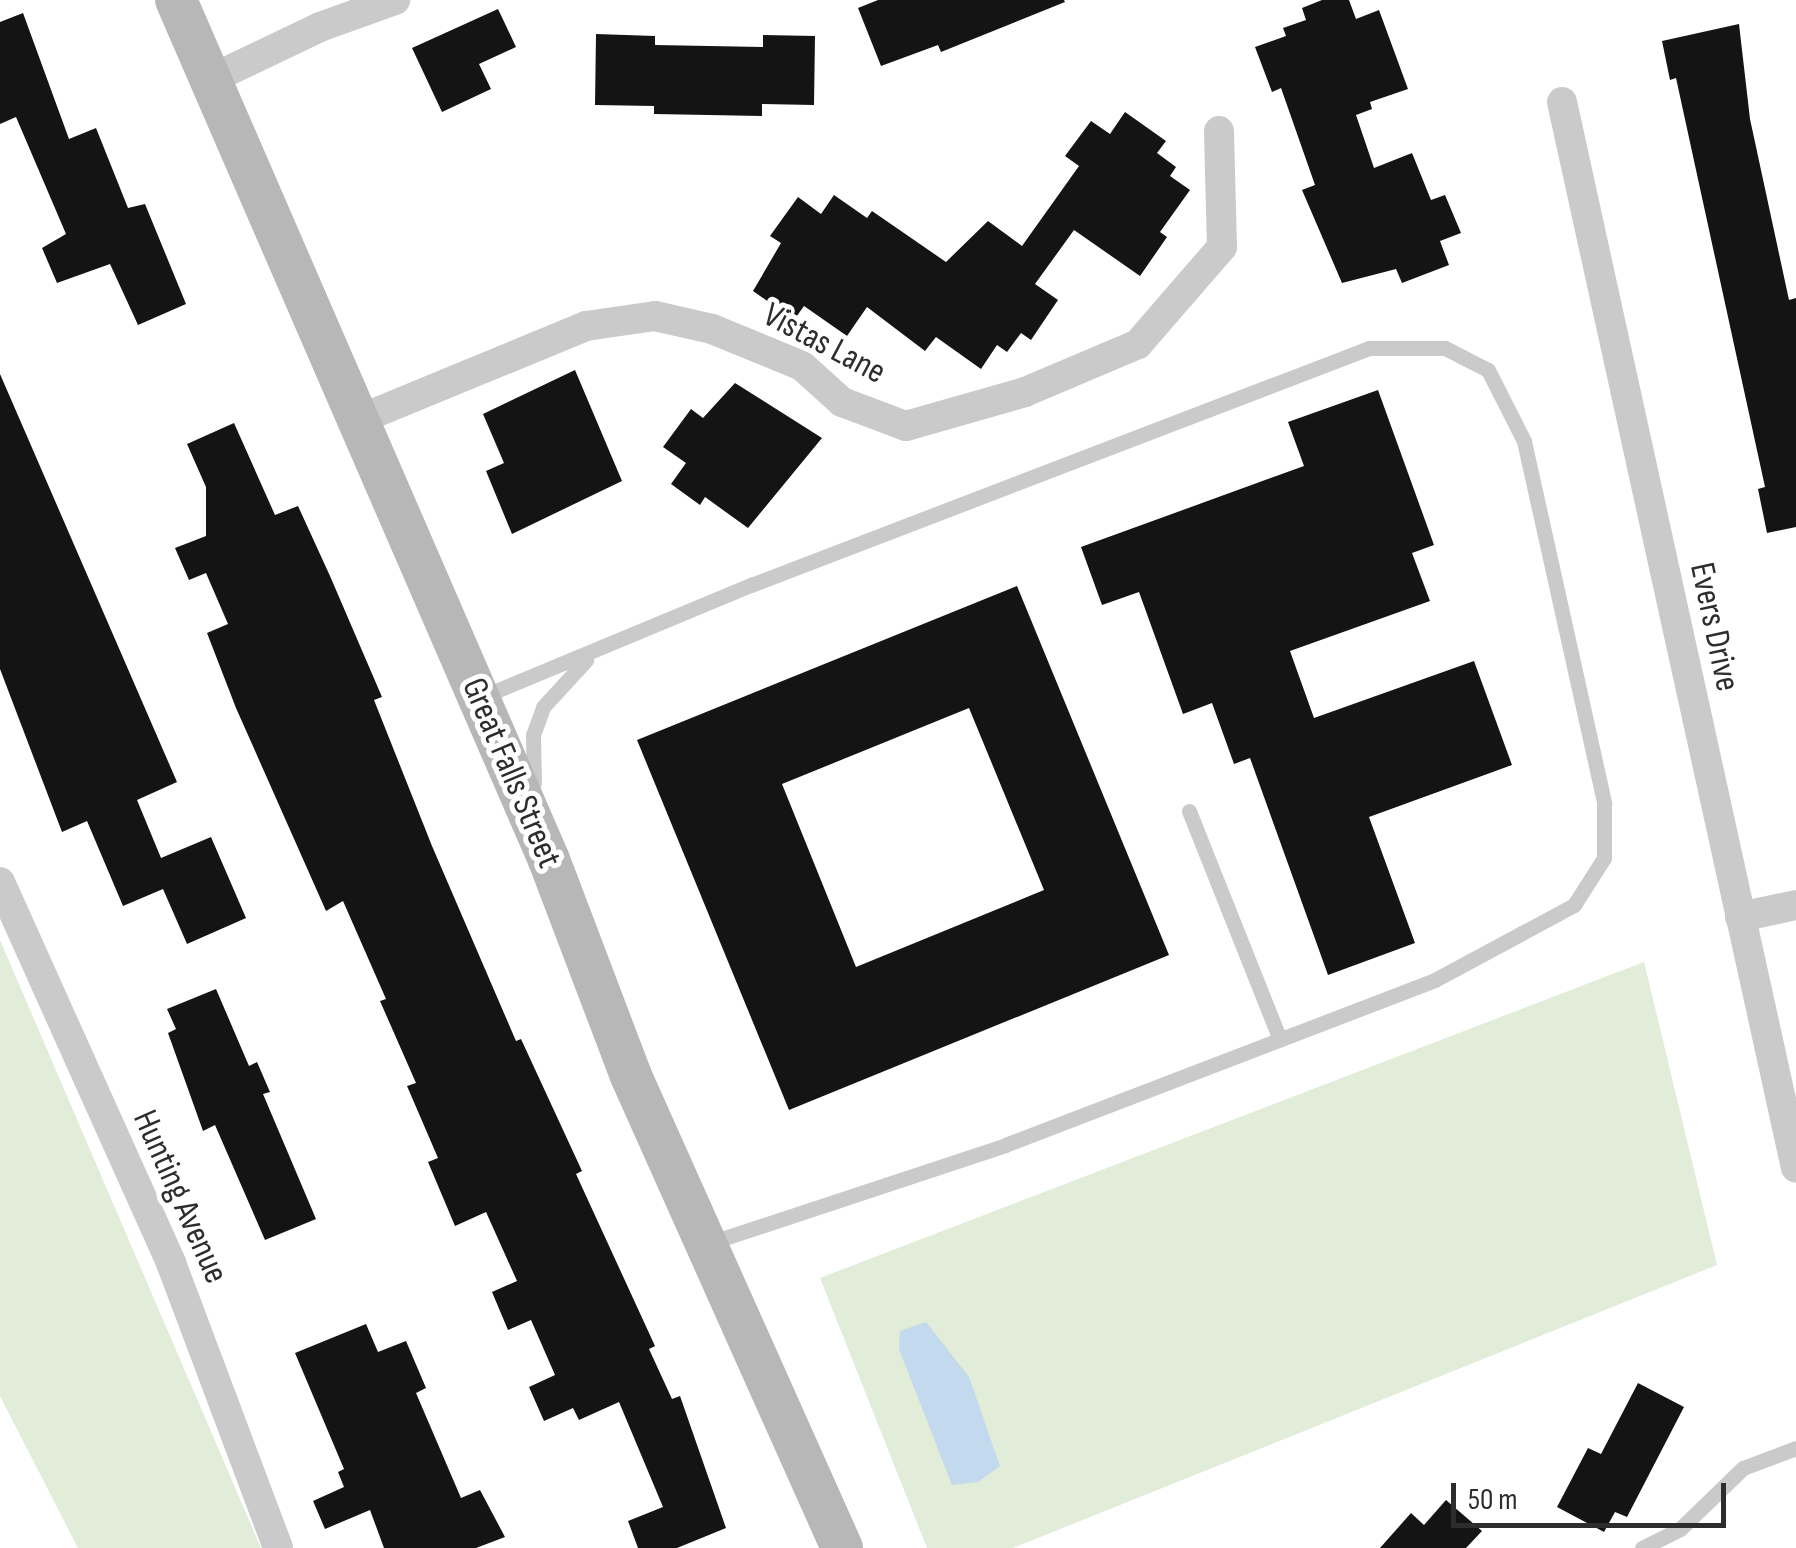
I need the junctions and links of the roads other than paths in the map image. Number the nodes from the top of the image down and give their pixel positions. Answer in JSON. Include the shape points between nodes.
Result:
{"nodes":[{"id":1,"x":176,"y":0,"type":"edge"},
{"id":2,"x":395,"y":0,"type":"edge"},
{"id":3,"x":314,"y":13,"type":"edge"},
{"id":4,"x":209,"y":80,"type":"junction"},
{"id":5,"x":1562,"y":102,"type":"dead end"},
{"id":6,"x":1219,"y":132,"type":"dead end"},
{"id":7,"x":358,"y":420,"type":"junction"},
{"id":8,"x":605,"y":646,"type":"junction"},
{"id":9,"x":479,"y":698,"type":"junction"},
{"id":10,"x":1189,"y":810,"type":"dead end"},
{"id":11,"x":549,"y":860,"type":"junction"},
{"id":12,"x":0,"y":882,"type":"edge"},
{"id":13,"x":1796,"y":904,"type":"edge"},
{"id":14,"x":1740,"y":917,"type":"junction"},
{"id":15,"x":1280,"y":1040,"type":"junction"},
{"id":16,"x":1796,"y":1168,"type":"edge"},
{"id":17,"x":706,"y":1244,"type":"junction"},
{"id":18,"x":1796,"y":1448,"type":"edge"},
{"id":19,"x":278,"y":1548,"type":"edge"},
{"id":20,"x":842,"y":1548,"type":"edge"},
{"id":21,"x":1642,"y":1548,"type":"edge"}],
"edges":[{"from":1,"to":4,"type":"main road","name":"Great Falls Street"},
{"from":2,"to":3,"type":"street"},
{"from":3,"to":4,"type":"street"},
{"from":4,"to":7,"type":"main road","name":"Great Falls Street"},
{"from":5,"to":14,"type":"street","name":"Evers Drive"},
{"from":6,"to":7,"type":"street","name":"Vistas Lane","via":[[1222,246],[1138,344],[1025,392],[906,426],[842,402],[802,366],[712,329],[655,316],[586,326]]},
{"from":7,"to":9,"type":"main road","name":"Great Falls Street"},
{"from":8,"to":9,"type":"lane"},
{"from":8,"to":11,"type":"lane","via":[[560,682],[534,735],[531,765]]},
{"from":8,"to":15,"type":"lane","via":[[1369,348],[1445,348],[1488,370],[1524,441],[1604,803],[1604,858],[1574,905],[1435,980]]},
{"from":9,"to":11,"type":"main road","name":"Great Falls Street"},
{"from":10,"to":15,"type":"lane"},
{"from":11,"to":17,"type":"main road","name":"Great Falls Street","via":[[631,1076]]},
{"from":12,"to":19,"type":"street","name":"Hunting Avenue","via":[[170,1263]]},
{"from":13,"to":14,"type":"street"},
{"from":14,"to":16,"type":"street","name":"Evers Drive"},
{"from":15,"to":17,"type":"lane","via":[[1006,1145]]},
{"from":17,"to":20,"type":"main road","name":"Great Falls Street"},
{"from":18,"to":21,"type":"lane","via":[[1743,1468],[1680,1529]]}]}
